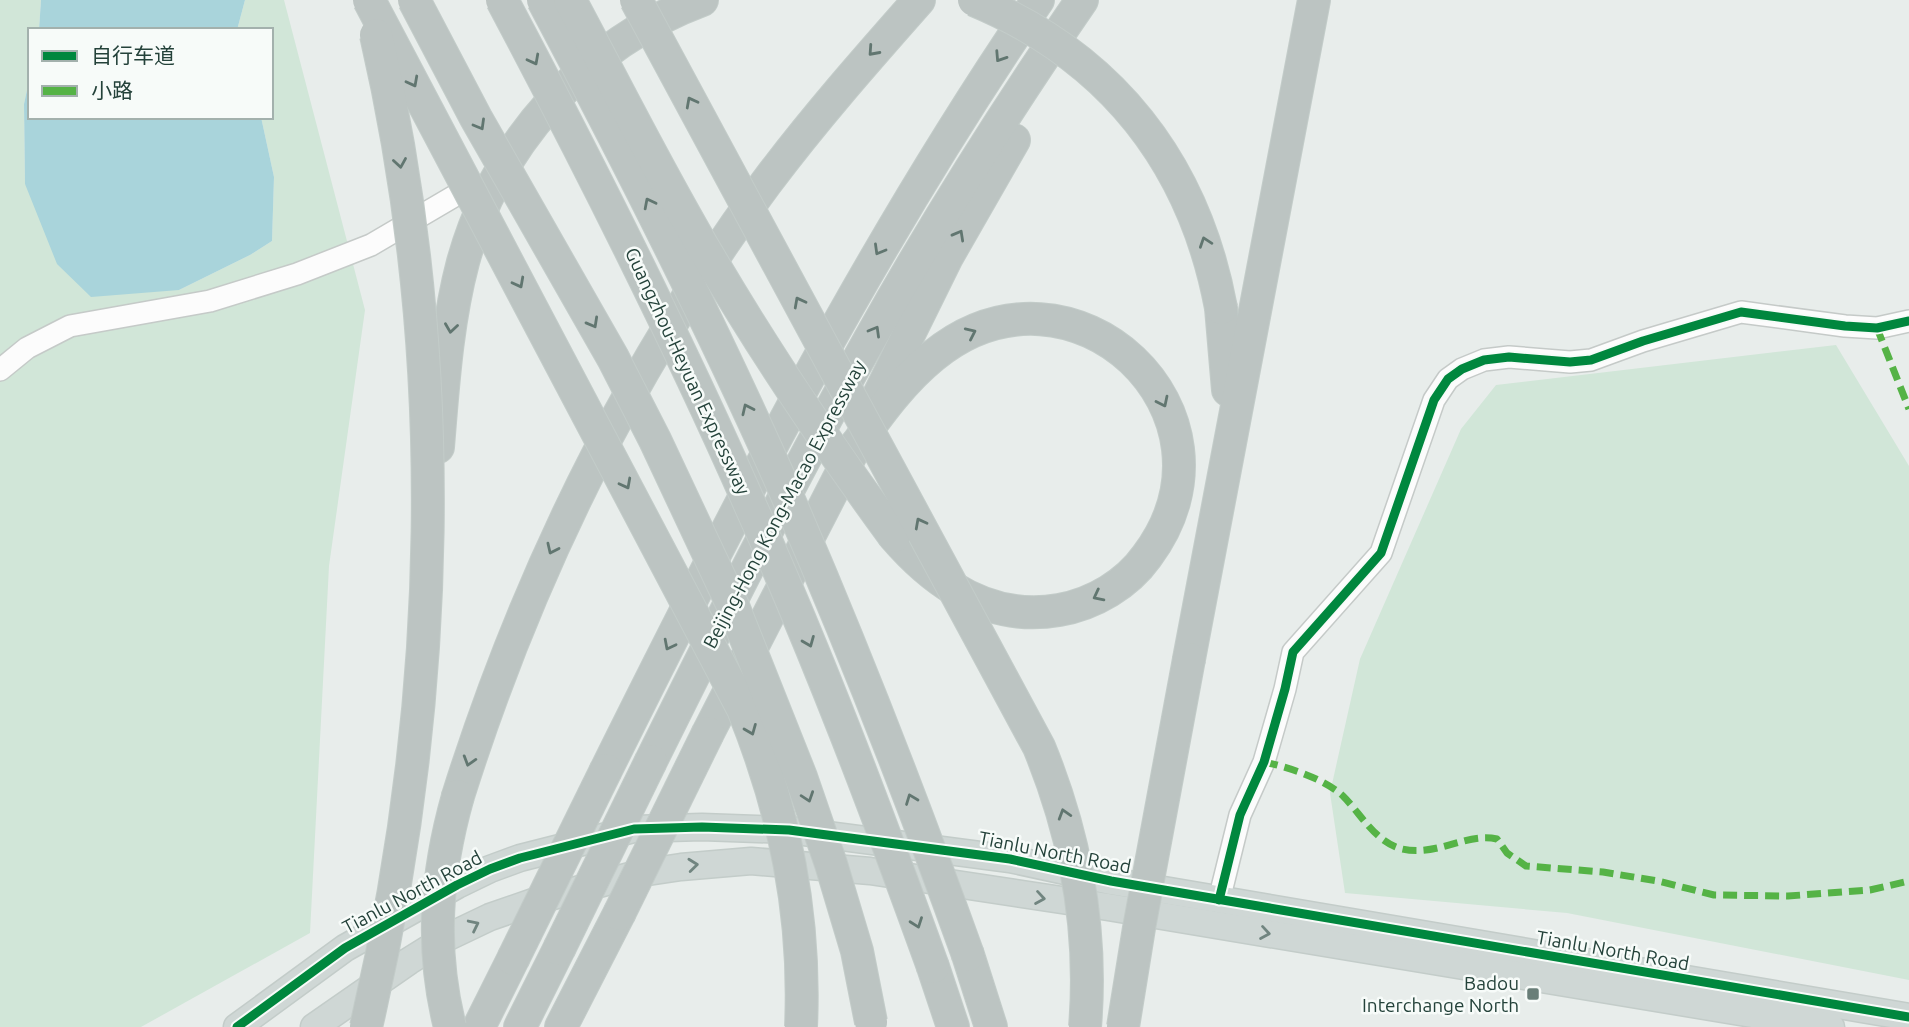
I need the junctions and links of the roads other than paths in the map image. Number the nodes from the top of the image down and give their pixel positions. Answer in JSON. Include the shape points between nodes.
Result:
{"nodes":[{"id":1,"x":369,"y":0,"type":"edge"},
{"id":2,"x":414,"y":0,"type":"edge"},
{"id":3,"x":502,"y":0,"type":"edge"},
{"id":4,"x":543,"y":0,"type":"edge"},
{"id":5,"x":570,"y":0,"type":"edge"},
{"id":6,"x":636,"y":0,"type":"edge"},
{"id":7,"x":702,"y":0,"type":"edge"},
{"id":8,"x":919,"y":0,"type":"edge"},
{"id":9,"x":974,"y":0,"type":"edge"},
{"id":10,"x":1038,"y":0,"type":"edge"},
{"id":11,"x":1082,"y":0,"type":"edge"},
{"id":12,"x":1104,"y":0,"type":"edge"},
{"id":13,"x":1314,"y":0,"type":"edge"},
{"id":14,"x":463,"y":191,"type":"dead end"},
{"id":15,"x":1909,"y":321,"type":"edge"},
{"id":16,"x":0,"y":370,"type":"edge"},
{"id":17,"x":854,"y":448,"type":"junction"},
{"id":18,"x":1219,"y":506,"type":"junction"},
{"id":19,"x":422,"y":668,"type":"junction"},
{"id":20,"x":1010,"y":859,"type":"junction"},
{"id":21,"x":1007,"y":892,"type":"junction"},
{"id":22,"x":1109,"y":894,"type":"junction"},
{"id":23,"x":1219,"y":900,"type":"junction"},
{"id":24,"x":602,"y":951,"type":"junction"},
{"id":25,"x":1909,"y":1017,"type":"edge"},
{"id":26,"x":872,"y":1025,"type":"edge"},
{"id":27,"x":237,"y":1027,"type":"edge"},
{"id":28,"x":314,"y":1027,"type":"edge"},
{"id":29,"x":366,"y":1027,"type":"edge"},
{"id":30,"x":450,"y":1027,"type":"edge"},
{"id":31,"x":480,"y":1027,"type":"edge"},
{"id":32,"x":520,"y":1027,"type":"edge"},
{"id":33,"x":561,"y":1027,"type":"edge"},
{"id":34,"x":579,"y":1027,"type":"edge"},
{"id":35,"x":801,"y":1027,"type":"edge"},
{"id":36,"x":953,"y":1027,"type":"edge"},
{"id":37,"x":991,"y":1027,"type":"edge"},
{"id":38,"x":1085,"y":1027,"type":"edge"},
{"id":39,"x":1123,"y":1027,"type":"edge"},
{"id":40,"x":1831,"y":1027,"type":"edge"}],
"edges":[{"from":1,"to":19,"type":"highway","one_way":true,"bridge":true,"via":[[406,201],[423,356],[428,512]]},
{"from":1,"to":35,"type":"highway","one_way":true,"bridge":true,"via":[[743,709],[772,789],[792,873],[802,958]]},
{"from":2,"to":26,"type":"highway","one_way":true,"bridge":true,"via":[[619,370],[733,606],[831,864],[858,951]]},
{"from":3,"to":36,"type":"highway","name":"Guangzhou-Heyuan Expressway","one_way":true,"bridge":true,"via":[[647,281],[751,506],[847,734]]},
{"from":37,"to":4,"type":"highway","name":"Guangzhou-Heyuan Expressway","one_way":true,"bridge":true,"via":[[881,721],[790,504],[679,265]]},
{"from":17,"to":5,"type":"highway","one_way":true,"bridge":true,"via":[[906,380],[934,355],[967,334],[1003,322],[1041,319],[1096,334],[1142,368],[1163,400],[1175,436],[1177,484],[1171,512],[1143,562],[1114,588],[1070,608],[1042,613],[1004,610],[968,599],[935,578],[894,537],[797,399],[714,266]]},
{"from":38,"to":6,"type":"highway","one_way":true,"bridge":true,"via":[[1082,893],[1065,819],[1039,747]]},
{"from":7,"to":19,"type":"highway","one_way":true,"bridge":true,"via":[[631,35],[572,81],[517,146],[481,212],[463,263],[448,350]]},
{"from":8,"to":30,"type":"highway","one_way":true,"bridge":true,"via":[[766,184],[701,278],[640,376],[537,581],[481,723],[443,855],[437,915],[439,975]]},
{"from":18,"to":9,"type":"highway","one_way":true,"bridge":true,"via":[[1228,427],[1222,308],[1196,215],[1166,158],[1105,83],[1056,43]]},
{"from":10,"to":31,"type":"highway","name":"Beijing-Hong Kong-Macao Expressway","one_way":true,"bridge":true,"via":[[950,132],[840,318],[751,484]]},
{"from":32,"to":11,"type":"highway","name":"Beijing-Hong Kong-Macao Expressway","one_way":true,"bridge":true,"via":[[802,465],[872,336],[981,152]]},
{"from":17,"to":12,"type":"highway","one_way":true,"via":[[899,351],[999,163]]},
{"from":13,"to":18,"type":"highway"},
{"from":14,"to":16,"type":"street","via":[[371,246],[210,301],[70,326],[27,348]]},
{"from":15,"to":23,"type":"street","via":[[1877,328],[1741,312],[1591,360],[1484,360],[1448,380],[1434,400],[1381,553],[1293,652],[1264,762],[1240,815]]},
{"from":17,"to":24,"type":"highway","bridge":true},
{"from":18,"to":39,"type":"highway","bridge":true},
{"from":19,"to":29,"type":"highway","bridge":true,"via":[[393,900]]},
{"from":20,"to":21,"type":"main road"},
{"from":20,"to":22,"type":"main road","name":"Tianlu North Road"},
{"from":20,"to":27,"type":"main road","name":"Tianlu North Road","via":[[762,828],[634,829],[520,858],[457,885],[345,948]]},
{"from":21,"to":22,"type":"main road","name":"Tianlu North Road","one_way":true},
{"from":28,"to":21,"type":"main road","name":"Tianlu North Road","one_way":true,"via":[[409,961],[490,917],[641,873],[751,862],[870,871]]},
{"from":22,"to":23,"type":"main road","name":"Tianlu North Road"},
{"from":22,"to":40,"type":"main road","name":"Tianlu North Road","one_way":true},
{"from":23,"to":25,"type":"main road","name":"Tianlu North Road"},
{"from":24,"to":33,"type":"highway"},
{"from":24,"to":34,"type":"highway"}]}
